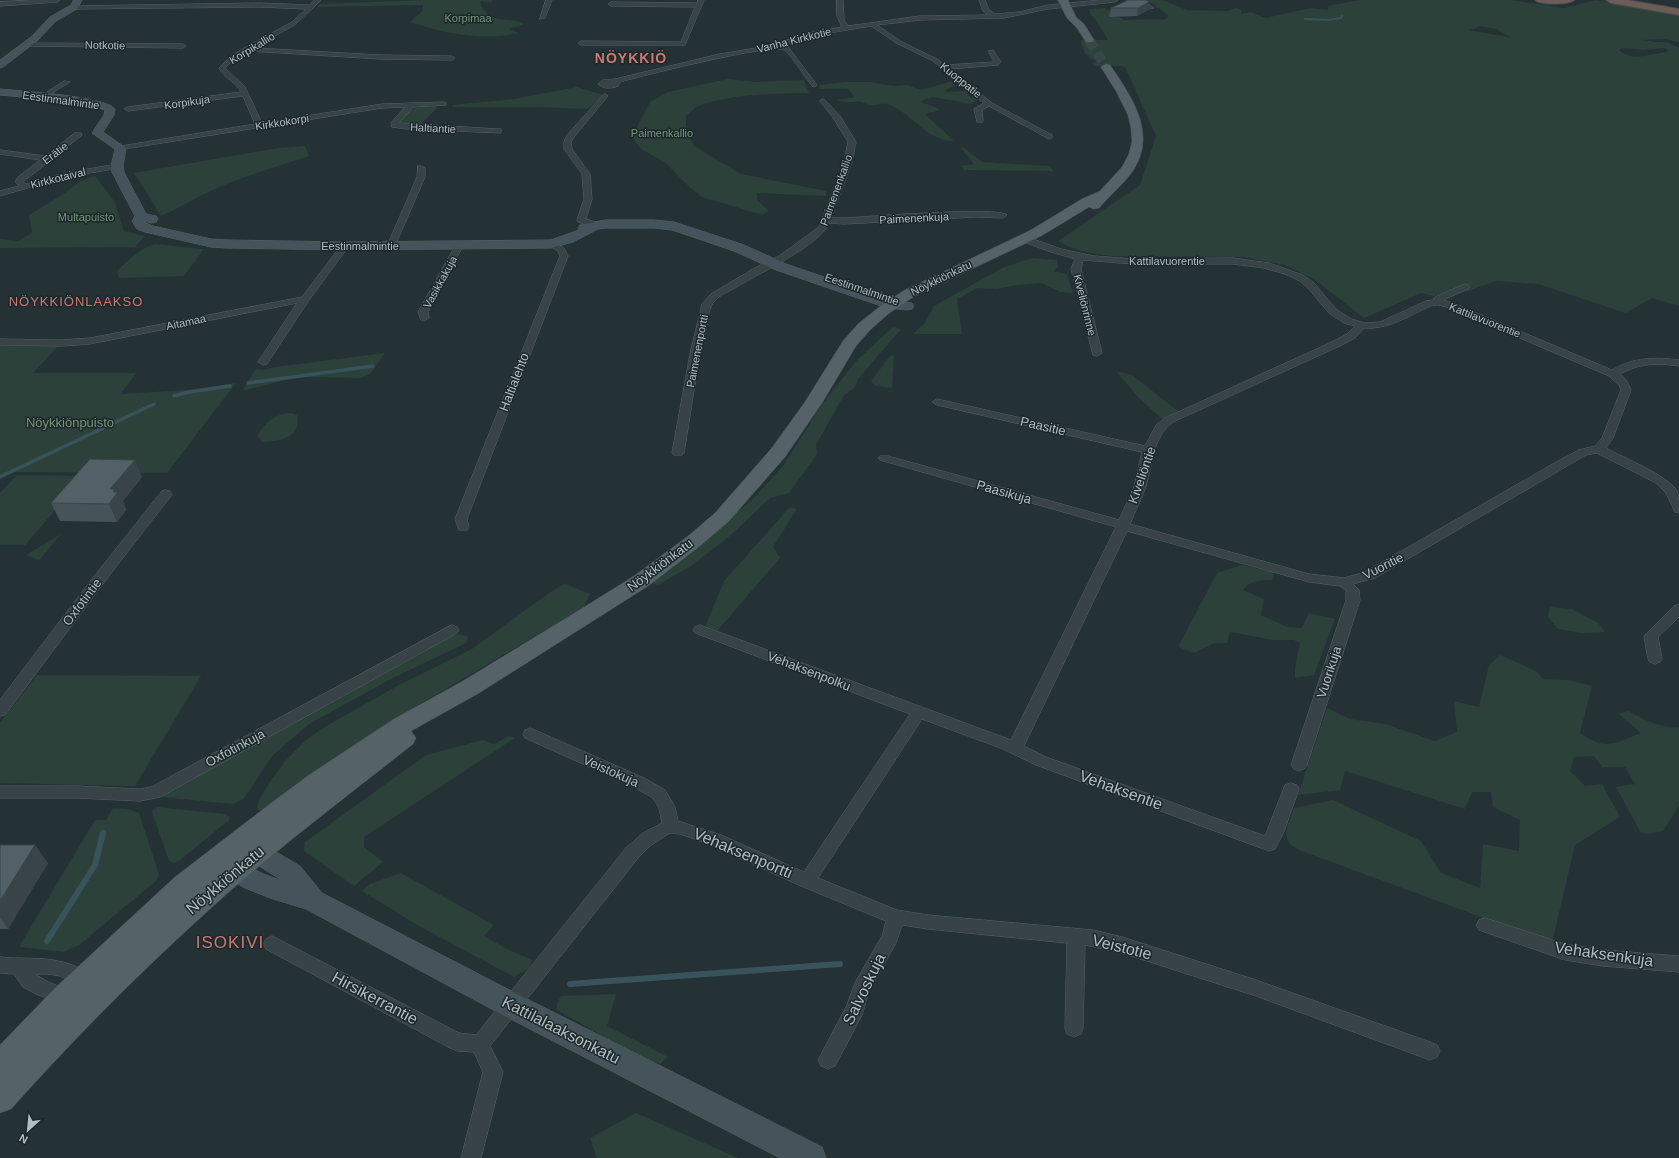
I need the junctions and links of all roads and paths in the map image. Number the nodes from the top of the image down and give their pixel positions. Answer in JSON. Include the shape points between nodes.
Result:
{"nodes":[{"id":1,"x":57,"y":0,"type":"edge"},
{"id":2,"x":318,"y":0,"type":"edge"},
{"id":3,"x":549,"y":0,"type":"edge"},
{"id":4,"x":840,"y":0,"type":"edge"},
{"id":5,"x":982,"y":0,"type":"edge"},
{"id":6,"x":1116,"y":0,"type":"edge"},
{"id":7,"x":1131,"y":0,"type":"edge"},
{"id":8,"x":1540,"y":0,"type":"edge"},
{"id":9,"x":1568,"y":0,"type":"edge"},
{"id":10,"x":1611,"y":0,"type":"edge"},
{"id":11,"x":1630,"y":0,"type":"edge"},
{"id":12,"x":27,"y":2,"type":"junction"},
{"id":13,"x":700,"y":2,"type":"edge"},
{"id":14,"x":1068,"y":3,"type":"edge"},
{"id":15,"x":0,"y":4,"type":"edge"},
{"id":16,"x":76,"y":4,"type":"edge"},
{"id":17,"x":611,"y":4,"type":"dead end"},
{"id":18,"x":310,"y":7,"type":"junction"},
{"id":19,"x":1151,"y":8,"type":"dead end"},
{"id":20,"x":1679,"y":8,"type":"edge"},
{"id":21,"x":0,"y":11,"type":"edge"},
{"id":22,"x":1679,"y":12,"type":"edge"},
{"id":23,"x":992,"y":15,"type":"junction"},
{"id":24,"x":542,"y":18,"type":"dead end"},
{"id":25,"x":872,"y":24,"type":"junction"},
{"id":26,"x":847,"y":28,"type":"junction"},
{"id":27,"x":1089,"y":40,"type":"tunnel mouth"},
{"id":28,"x":581,"y":43,"type":"dead end"},
{"id":29,"x":26,"y":45,"type":"junction"},
{"id":30,"x":184,"y":46,"type":"dead end"},
{"id":31,"x":776,"y":46,"type":"junction"},
{"id":32,"x":246,"y":49,"type":"junction"},
{"id":33,"x":992,"y":52,"type":"dead end"},
{"id":34,"x":452,"y":58,"type":"dead end"},
{"id":35,"x":0,"y":64,"type":"edge"},
{"id":36,"x":946,"y":67,"type":"junction"},
{"id":37,"x":1106,"y":67,"type":"tunnel mouth"},
{"id":38,"x":615,"y":81,"type":"dead end"},
{"id":39,"x":67,"y":82,"type":"dead end"},
{"id":40,"x":814,"y":85,"type":"dead end"},
{"id":41,"x":0,"y":92,"type":"edge"},
{"id":42,"x":245,"y":94,"type":"junction"},
{"id":43,"x":44,"y":96,"type":"junction"},
{"id":44,"x":605,"y":96,"type":"dead end"},
{"id":45,"x":823,"y":101,"type":"dead end"},
{"id":46,"x":444,"y":104,"type":"dead end"},
{"id":47,"x":990,"y":104,"type":"junction"},
{"id":48,"x":411,"y":105,"type":"junction"},
{"id":49,"x":128,"y":109,"type":"dead end"},
{"id":50,"x":980,"y":120,"type":"dead end"},
{"id":51,"x":259,"y":125,"type":"junction"},
{"id":52,"x":498,"y":132,"type":"dead end"},
{"id":53,"x":78,"y":135,"type":"dead end"},
{"id":54,"x":1049,"y":137,"type":"dead end"},
{"id":55,"x":121,"y":148,"type":"junction"},
{"id":56,"x":0,"y":152,"type":"edge"},
{"id":57,"x":47,"y":158,"type":"junction"},
{"id":58,"x":117,"y":166,"type":"junction"},
{"id":59,"x":421,"y":168,"type":"dead end"},
{"id":60,"x":24,"y":186,"type":"junction"},
{"id":61,"x":0,"y":194,"type":"edge"},
{"id":62,"x":1003,"y":215,"type":"dead end"},
{"id":63,"x":825,"y":220,"type":"junction"},
{"id":64,"x":596,"y":225,"type":"junction"},
{"id":65,"x":1027,"y":240,"type":"junction"},
{"id":66,"x":551,"y":244,"type":"junction"},
{"id":67,"x":345,"y":246,"type":"junction"},
{"id":68,"x":391,"y":246,"type":"junction"},
{"id":69,"x":460,"y":246,"type":"junction"},
{"id":70,"x":1080,"y":257,"type":"junction"},
{"id":71,"x":773,"y":262,"type":"junction"},
{"id":72,"x":1465,"y":287,"type":"dead end"},
{"id":73,"x":305,"y":299,"type":"junction"},
{"id":74,"x":1438,"y":302,"type":"junction"},
{"id":75,"x":899,"y":304,"type":"junction"},
{"id":76,"x":424,"y":318,"type":"dead end"},
{"id":77,"x":1361,"y":326,"type":"junction"},
{"id":78,"x":0,"y":342,"type":"edge"},
{"id":79,"x":1097,"y":353,"type":"dead end"},
{"id":80,"x":263,"y":362,"type":"dead end"},
{"id":81,"x":1679,"y":363,"type":"edge"},
{"id":82,"x":1613,"y":374,"type":"junction"},
{"id":83,"x":937,"y":402,"type":"dead end"},
{"id":84,"x":1600,"y":449,"type":"junction"},
{"id":85,"x":1148,"y":450,"type":"junction"},
{"id":86,"x":678,"y":453,"type":"dead end"},
{"id":87,"x":884,"y":458,"type":"dead end"},
{"id":88,"x":166,"y":494,"type":"dead end"},
{"id":89,"x":1679,"y":509,"type":"edge"},
{"id":90,"x":1123,"y":526,"type":"junction"},
{"id":91,"x":463,"y":527,"type":"dead end"},
{"id":92,"x":1344,"y":582,"type":"junction"},
{"id":93,"x":1679,"y":609,"type":"edge"},
{"id":94,"x":452,"y":630,"type":"dead end"},
{"id":95,"x":700,"y":630,"type":"dead end"},
{"id":96,"x":1655,"y":659,"type":"dead end"},
{"id":97,"x":471,"y":687,"type":"junction"},
{"id":98,"x":0,"y":711,"type":"edge"},
{"id":99,"x":919,"y":712,"type":"junction"},
{"id":100,"x":530,"y":734,"type":"dead end"},
{"id":101,"x":1015,"y":748,"type":"junction"},
{"id":102,"x":1299,"y":765,"type":"dead end"},
{"id":103,"x":1291,"y":790,"type":"dead end"},
{"id":104,"x":0,"y":792,"type":"edge"},
{"id":105,"x":671,"y":827,"type":"junction"},
{"id":106,"x":257,"y":853,"type":"junction"},
{"id":107,"x":230,"y":862,"type":"junction"},
{"id":108,"x":807,"y":881,"type":"junction"},
{"id":109,"x":313,"y":900,"type":"junction"},
{"id":110,"x":896,"y":917,"type":"junction"},
{"id":111,"x":1485,"y":925,"type":"dead end"},
{"id":112,"x":1076,"y":937,"type":"junction"},
{"id":113,"x":272,"y":944,"type":"dead end"},
{"id":114,"x":1679,"y":964,"type":"edge"},
{"id":115,"x":0,"y":965,"type":"edge"},
{"id":116,"x":18,"y":967,"type":"junction"},
{"id":117,"x":81,"y":992,"type":"junction"},
{"id":118,"x":511,"y":1005,"type":"junction"},
{"id":119,"x":1074,"y":1028,"type":"dead end"},
{"id":120,"x":480,"y":1044,"type":"junction"},
{"id":121,"x":1430,"y":1051,"type":"dead end"},
{"id":122,"x":828,"y":1060,"type":"dead end"},
{"id":123,"x":0,"y":1066,"type":"edge"},
{"id":124,"x":0,"y":1098,"type":"edge"},
{"id":125,"x":471,"y":1158,"type":"edge"},
{"id":126,"x":810,"y":1158,"type":"edge"}],
"edges":[{"from":1,"to":12,"type":"street"},
{"from":2,"to":18,"type":"street","name":"Korpikallio"},
{"from":3,"to":24,"type":"street"},
{"from":4,"to":26,"type":"street","via":[[841,21]]},
{"from":5,"to":23,"type":"street","via":[[986,11]]},
{"from":6,"to":14,"type":"street","name":"Vanha Kirkkotie"},
{"from":7,"to":19,"type":"street"},
{"from":8,"to":9,"type":"highway"},
{"from":10,"to":22,"type":"highway"},
{"from":11,"to":20,"type":"highway"},
{"from":12,"to":15,"type":"street"},
{"from":12,"to":21,"type":"street"},
{"from":13,"to":17,"type":"street"},
{"from":13,"to":28,"type":"street","via":[[683,44]]},
{"from":14,"to":23,"type":"street","name":"Vanha Kirkkotie","via":[[1019,14]]},
{"from":14,"to":27,"type":"main road","via":[[1072,18],[1081,26]]},
{"from":16,"to":18,"type":"street"},
{"from":16,"to":29,"type":"street","via":[[53,19]]},
{"from":18,"to":32,"type":"street","name":"Korpikallio","via":[[294,23]]},
{"from":23,"to":25,"type":"street","name":"Vanha Kirkkotie","via":[[920,18]]},
{"from":25,"to":26,"type":"street","name":"Vanha Kirkkotie"},
{"from":25,"to":36,"type":"street","name":"Kuoppatie","via":[[900,43]]},
{"from":26,"to":31,"type":"street","name":"Vanha Kirkkotie","via":[[804,36]]},
{"from":29,"to":30,"type":"street","name":"Notkotie"},
{"from":29,"to":35,"type":"street"},
{"from":31,"to":38,"type":"street","name":"Vanha Kirkkotie","via":[[720,56]]},
{"from":31,"to":40,"type":"street","via":[[786,49]]},
{"from":32,"to":34,"type":"street","via":[[380,57]]},
{"from":32,"to":42,"type":"street","name":"Korpikallio","via":[[230,59],[222,68],[238,82]]},
{"from":33,"to":36,"type":"street","via":[[998,62],[996,64]]},
{"from":36,"to":47,"type":"street","name":"Kuoppatie"},
{"from":37,"to":65,"type":"main road","name":"Nöykkiönkatu","via":[[1132,111],[1138,132],[1136,150],[1130,164],[1092,208],[1071,222]]},
{"from":39,"to":43,"type":"street"},
{"from":41,"to":43,"type":"street","name":"Eestinmalmintie"},
{"from":42,"to":49,"type":"street","name":"Korpikuja"},
{"from":42,"to":51,"type":"street","name":"Korpikallio"},
{"from":43,"to":55,"type":"street","name":"Eestinmalmintie","via":[[110,108],[97,132]]},
{"from":44,"to":64,"type":"street","via":[[568,138],[567,144],[586,174],[588,199],[580,220]]},
{"from":45,"to":63,"type":"street","name":"Paimenenkallio","via":[[852,142],[848,162]]},
{"from":46,"to":48,"type":"street","name":"Kirkkokorpi"},
{"from":47,"to":50,"type":"street","via":[[978,109]]},
{"from":47,"to":54,"type":"street","name":"Kuoppatie"},
{"from":48,"to":51,"type":"street","name":"Kirkkokorpi","via":[[382,106]]},
{"from":48,"to":52,"type":"street","name":"Haltiantie","via":[[395,125]]},
{"from":51,"to":55,"type":"street","name":"Kirkkokorpi"},
{"from":53,"to":57,"type":"street","name":"Erätie"},
{"from":55,"to":58,"type":"street"},
{"from":56,"to":57,"type":"street"},
{"from":57,"to":60,"type":"street","name":"Erätie","via":[[21,179],[19,182]]},
{"from":58,"to":60,"type":"street","name":"Kirkkotaival","via":[[64,175]]},
{"from":58,"to":67,"type":"street","name":"Eestinmalmintie","via":[[141,216],[138,221],[149,230],[227,244]]},
{"from":59,"to":68,"type":"street","via":[[421,176]]},
{"from":60,"to":61,"type":"street","name":"Kirkkotaival"},
{"from":62,"to":63,"type":"street","name":"Paimenenkuja"},
{"from":63,"to":71,"type":"street","name":"Paimenenkallio","via":[[818,234]]},
{"from":64,"to":66,"type":"street","name":"Eestinmalmintie","via":[[588,231]]},
{"from":64,"to":71,"type":"street","name":"Eestinmalmintie","via":[[674,226]]},
{"from":65,"to":70,"type":"street","name":"Kattilavuorentie"},
{"from":65,"to":75,"type":"main road","name":"Nöykkiönkatu","via":[[947,274]]},
{"from":66,"to":69,"type":"street","name":"Eestinmalmintie"},
{"from":66,"to":91,"type":"street","name":"Haltialehto","via":[[560,248],[564,256],[460,519]]},
{"from":67,"to":68,"type":"street","name":"Eestinmalmintie"},
{"from":67,"to":73,"type":"street"},
{"from":68,"to":69,"type":"street","name":"Eestinmalmintie"},
{"from":69,"to":76,"type":"street","name":"Vasikkakuja","via":[[423,312]]},
{"from":70,"to":77,"type":"street","name":"Kattilavuorentie","via":[[1114,261],[1233,261],[1265,265],[1306,281],[1332,311]]},
{"from":70,"to":79,"type":"street","name":"Kiveliönrinne","via":[[1076,269]]},
{"from":71,"to":75,"type":"street","name":"Eestinmalmintie","via":[[781,268]]},
{"from":71,"to":86,"type":"street","name":"Paimenenportti","via":[[714,296],[707,304],[695,354]]},
{"from":72,"to":74,"type":"street","via":[[1438,299]]},
{"from":73,"to":78,"type":"street","name":"Aitamaa","via":[[90,341]]},
{"from":73,"to":80,"type":"street"},
{"from":74,"to":77,"type":"street","name":"Kattilavuorentie","via":[[1421,306],[1382,324]]},
{"from":74,"to":82,"type":"street","name":"Kattilavuorentie"},
{"from":75,"to":97,"type":"main road","name":"Nöykkiönkatu","via":[[896,315],[861,348],[813,403],[778,453],[722,517],[634,585]]},
{"from":77,"to":85,"type":"street","name":"Kiveliöntie","via":[[1351,336],[1336,344],[1169,420],[1160,427]]},
{"from":81,"to":82,"type":"street","via":[[1644,360],[1626,365]]},
{"from":82,"to":84,"type":"street","name":"Kattilavuorentie","via":[[1622,381],[1626,390]]},
{"from":83,"to":85,"type":"street","name":"Paasitie"},
{"from":84,"to":89,"type":"street","via":[[1660,481],[1671,491]]},
{"from":84,"to":92,"type":"street","name":"Vuoritie","via":[[1583,452],[1562,463],[1370,575]]},
{"from":85,"to":90,"type":"street","name":"Kiveliöntie","via":[[1140,487]]},
{"from":87,"to":90,"type":"street","name":"Paasikuja"},
{"from":88,"to":98,"type":"street","name":"Oxfotintie"},
{"from":90,"to":92,"type":"street","name":"Vuoritie","via":[[1309,578]]},
{"from":90,"to":101,"type":"street","name":"Kiveliöntie"},
{"from":92,"to":102,"type":"street","name":"Vuorikuja","via":[[1352,590],[1353,600]]},
{"from":93,"to":96,"type":"street","via":[[1651,636]]},
{"from":94,"to":104,"type":"street","name":"Oxfotinkuja","via":[[154,793],[140,795]]},
{"from":95,"to":99,"type":"street","name":"Vehaksenpolku"},
{"from":97,"to":106,"type":"main road","name":"Nöykkiönkatu"},
{"from":97,"to":107,"type":"main road","name":"Nöykkiönkatu","via":[[402,725],[318,782]]},
{"from":99,"to":101,"type":"street","name":"Vehaksentie"},
{"from":99,"to":108,"type":"street","name":"Vehaksenportti"},
{"from":100,"to":105,"type":"street","name":"Veistokuja","via":[[638,782],[658,794],[667,806]]},
{"from":101,"to":103,"type":"street","name":"Vehaksentie","via":[[1041,760],[1269,844]]},
{"from":105,"to":108,"type":"street","name":"Vehaksenportti","via":[[705,835]]},
{"from":105,"to":118,"type":"street","via":[[648,837],[632,853]]},
{"from":106,"to":107,"type":"main road","name":"Nöykkiönkatu"},
{"from":106,"to":109,"type":"street","name":"Kattilalaaksonkatu","via":[[291,873]]},
{"from":107,"to":109,"type":"street","name":"Kattilalaaksonkatu","via":[[270,888]]},
{"from":107,"to":117,"type":"main road","name":"Nöykkiönkatu","via":[[185,885]]},
{"from":108,"to":110,"type":"street","name":"Veistotie"},
{"from":109,"to":118,"type":"street","name":"Kattilalaaksonkatu"},
{"from":110,"to":112,"type":"street","name":"Veistotie"},
{"from":110,"to":122,"type":"street","name":"Salvoskuja","via":[[890,938],[861,989],[855,1009]]},
{"from":111,"to":114,"type":"street","name":"Vehaksenkuja","via":[[1565,952]]},
{"from":112,"to":119,"type":"street"},
{"from":112,"to":121,"type":"street","name":"Veistotie","via":[[1122,945],[1180,963]]},
{"from":113,"to":120,"type":"street","name":"Hirsikerrantie","via":[[457,1042]]},
{"from":115,"to":116,"type":"street"},
{"from":116,"to":117,"type":"street","via":[[29,981]]},
{"from":116,"to":117,"type":"street","via":[[48,966],[62,969]]},
{"from":117,"to":123,"type":"main road","name":"Nöykkiönkatu"},
{"from":117,"to":124,"type":"main road","name":"Nöykkiönkatu","via":[[59,1034]]},
{"from":118,"to":120,"type":"street"},
{"from":118,"to":126,"type":"street","name":"Kattilalaaksonkatu"},
{"from":120,"to":125,"type":"street","via":[[494,1072]]}]}
